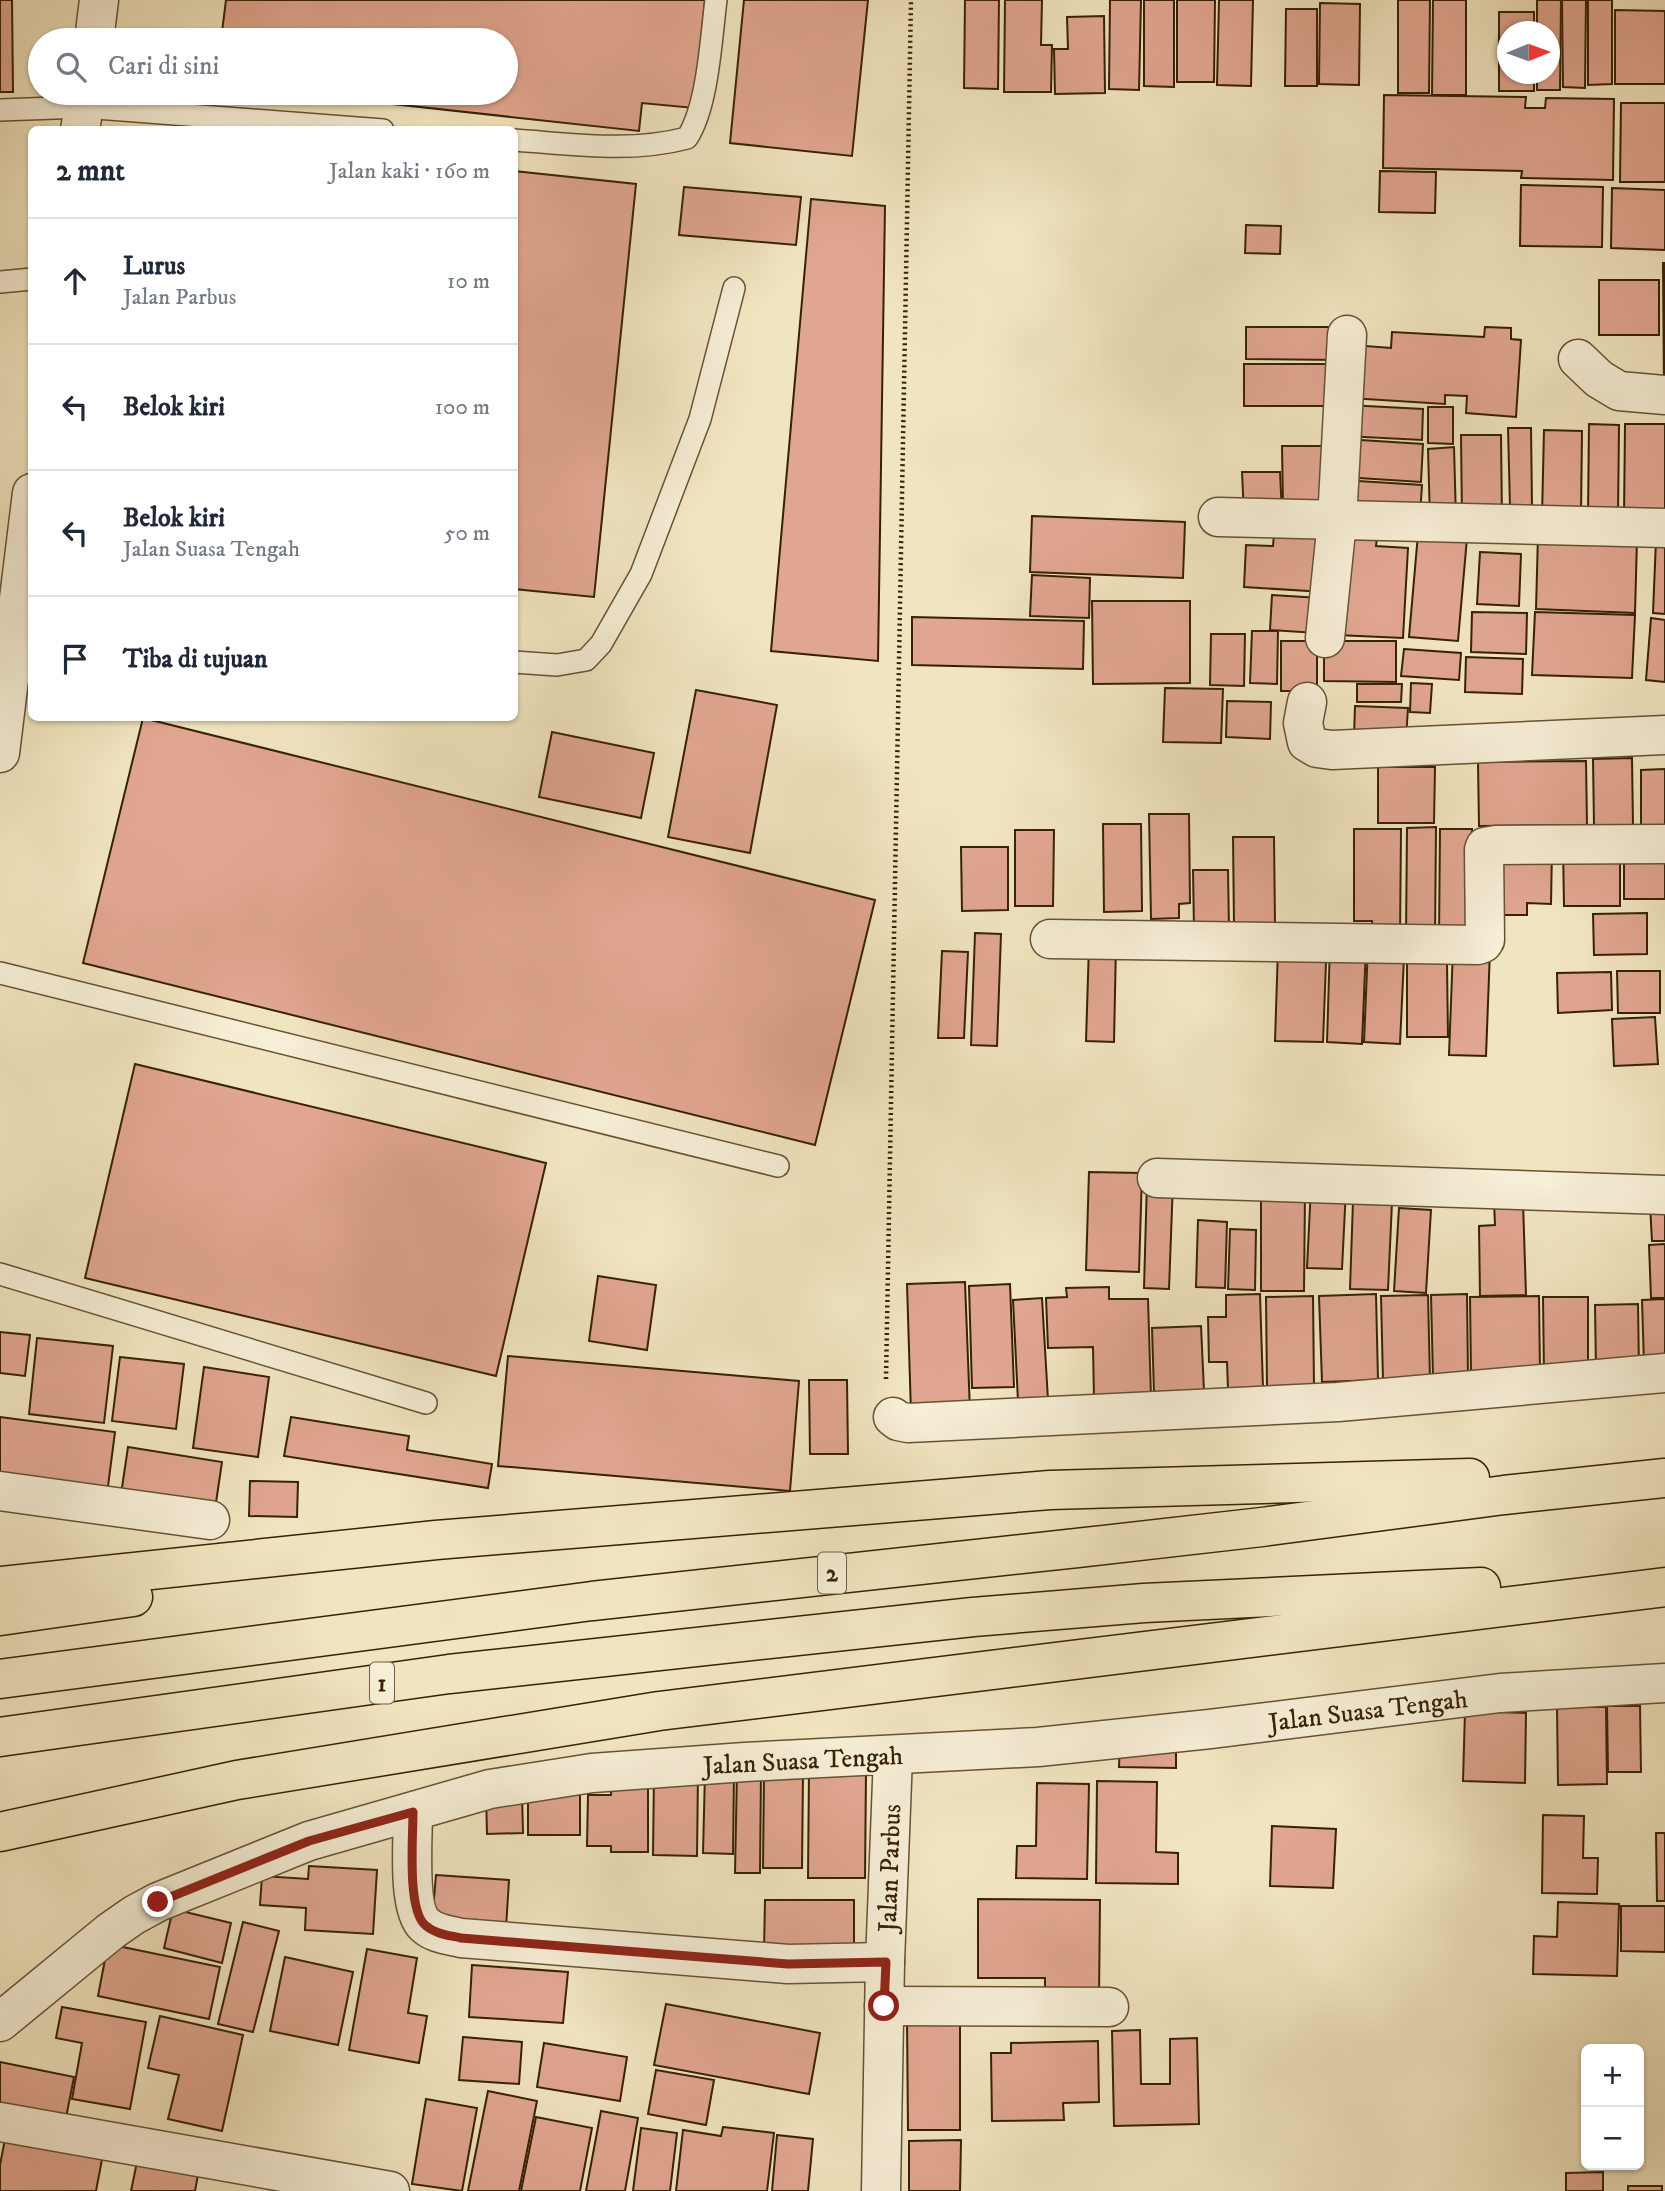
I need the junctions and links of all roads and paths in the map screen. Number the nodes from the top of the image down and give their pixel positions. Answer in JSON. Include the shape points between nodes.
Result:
{"nodes":[{"id":1,"x":99,"y":0,"type":"edge"},
{"id":2,"x":716,"y":0,"type":"edge"},
{"id":3,"x":911,"y":0,"type":"edge"},
{"id":4,"x":96,"y":28,"type":"edge"},
{"id":5,"x":0,"y":110,"type":"edge"},
{"id":6,"x":83,"y":110,"type":"edge"},
{"id":7,"x":323,"y":126,"type":"edge"},
{"id":8,"x":518,"y":140,"type":"edge"},
{"id":9,"x":28,"y":279,"type":"edge"},
{"id":10,"x":0,"y":282,"type":"edge"},
{"id":11,"x":734,"y":288,"type":"dead end"},
{"id":12,"x":1347,"y":335,"type":"dead end"},
{"id":13,"x":1578,"y":359,"type":"dead end"},
{"id":14,"x":1665,"y":395,"type":"edge"},
{"id":15,"x":1218,"y":517,"type":"dead end"},
{"id":16,"x":1337,"y":521,"type":"junction"},
{"id":17,"x":1665,"y":528,"type":"edge"},
{"id":18,"x":28,"y":532,"type":"edge"},
{"id":19,"x":1325,"y":638,"type":"dead end"},
{"id":20,"x":518,"y":662,"type":"edge"},
{"id":21,"x":1307,"y":702,"type":"dead end"},
{"id":22,"x":1665,"y":735,"type":"edge"},
{"id":23,"x":1,"y":738,"type":"edge"},
{"id":24,"x":1665,"y":844,"type":"edge"},
{"id":25,"x":1050,"y":939,"type":"dead end"},
{"id":26,"x":0,"y":973,"type":"edge"},
{"id":27,"x":778,"y":1166,"type":"dead end"},
{"id":28,"x":1157,"y":1178,"type":"dead end"},
{"id":29,"x":1665,"y":1195,"type":"edge"},
{"id":30,"x":0,"y":1274,"type":"edge"},
{"id":31,"x":1665,"y":1373,"type":"edge"},
{"id":32,"x":426,"y":1403,"type":"dead end"},
{"id":33,"x":893,"y":1417,"type":"joint"},
{"id":34,"x":1665,"y":1476,"type":"edge"},
{"id":35,"x":0,"y":1491,"type":"edge"},
{"id":36,"x":705,"y":1519,"type":"junction"},
{"id":37,"x":210,"y":1520,"type":"dead end"},
{"id":38,"x":1665,"y":1585,"type":"edge"},
{"id":39,"x":0,"y":1586,"type":"edge"},
{"id":40,"x":0,"y":1616,"type":"edge"},
{"id":41,"x":766,"y":1638,"type":"joint"},
{"id":42,"x":0,"y":1679,"type":"edge"},
{"id":43,"x":1665,"y":1684,"type":"edge"},
{"id":44,"x":0,"y":1737,"type":"edge"},
{"id":45,"x":893,"y":1756,"type":"junction"},
{"id":46,"x":413,"y":1812,"type":"junction"},
{"id":47,"x":0,"y":1832,"type":"edge"},
{"id":48,"x":886,"y":1962,"type":"junction"},
{"id":49,"x":884,"y":2006,"type":"junction"},
{"id":50,"x":1109,"y":2007,"type":"dead end"},
{"id":51,"x":0,"y":2022,"type":"edge"},
{"id":52,"x":0,"y":2122,"type":"edge"},
{"id":53,"x":390,"y":2191,"type":"edge"},
{"id":54,"x":881,"y":2191,"type":"edge"}],
"edges":[{"from":1,"to":4,"type":"street"},
{"from":2,"to":8,"type":"lane","via":[[704,86],[695,125],[687,138],[648,146]]},
{"from":3,"to":33,"type":"path","via":[[886,1370],[887,1403]]},
{"from":5,"to":6,"type":"lane"},
{"from":6,"to":7,"type":"lane"},
{"from":9,"to":10,"type":"lane"},
{"from":11,"to":20,"type":"lane","via":[[700,419],[641,574],[601,644],[586,660],[557,665]]},
{"from":12,"to":16,"type":"street"},
{"from":13,"to":14,"type":"street","via":[[1619,391]]},
{"from":15,"to":16,"type":"street"},
{"from":16,"to":17,"type":"street"},
{"from":16,"to":19,"type":"street"},
{"from":18,"to":23,"type":"street"},
{"from":21,"to":22,"type":"street","via":[[1303,723],[1307,742],[1332,750]]},
{"from":24,"to":25,"type":"street","via":[[1485,847],[1485,940],[1478,946]]},
{"from":26,"to":27,"type":"lane"},
{"from":28,"to":29,"type":"street"},
{"from":30,"to":32,"type":"lane"},
{"from":31,"to":33,"type":"street","via":[[1338,1402],[908,1423]]},
{"from":34,"to":36,"type":"highway","via":[[1050,1490]]},
{"from":34,"to":42,"type":"highway","number":"2","via":[[1262,1527],[592,1601]]},
{"from":35,"to":37,"type":"street"},
{"from":36,"to":39,"type":"highway","via":[[436,1540]]},
{"from":36,"to":40,"type":"highway"},
{"from":38,"to":41,"type":"highway","number":"2","via":[[1303,1594],[1144,1603]]},
{"from":38,"to":47,"type":"highway","via":[[659,1711],[237,1780]]},
{"from":41,"to":44,"type":"highway","number":"1","via":[[449,1674]]},
{"from":43,"to":45,"type":"street","name":"Jalan Suasa Tengah","via":[[1500,1693],[1197,1731]]},
{"from":45,"to":46,"type":"street","name":"Jalan Suasa Tengah","via":[[592,1773],[490,1789]]},
{"from":45,"to":48,"type":"street","name":"Jalan Parbus"},
{"from":46,"to":48,"type":"street","via":[[417,1914],[435,1932],[461,1938],[788,1964]]},
{"from":46,"to":51,"type":"street","name":"Jalan Suasa Tengah","via":[[309,1841],[158,1902],[111,1931]]},
{"from":48,"to":49,"type":"street","name":"Jalan Parbus"},
{"from":49,"to":50,"type":"street"},
{"from":49,"to":54,"type":"street","name":"Jalan Parbus"},
{"from":52,"to":53,"type":"street"}]}
